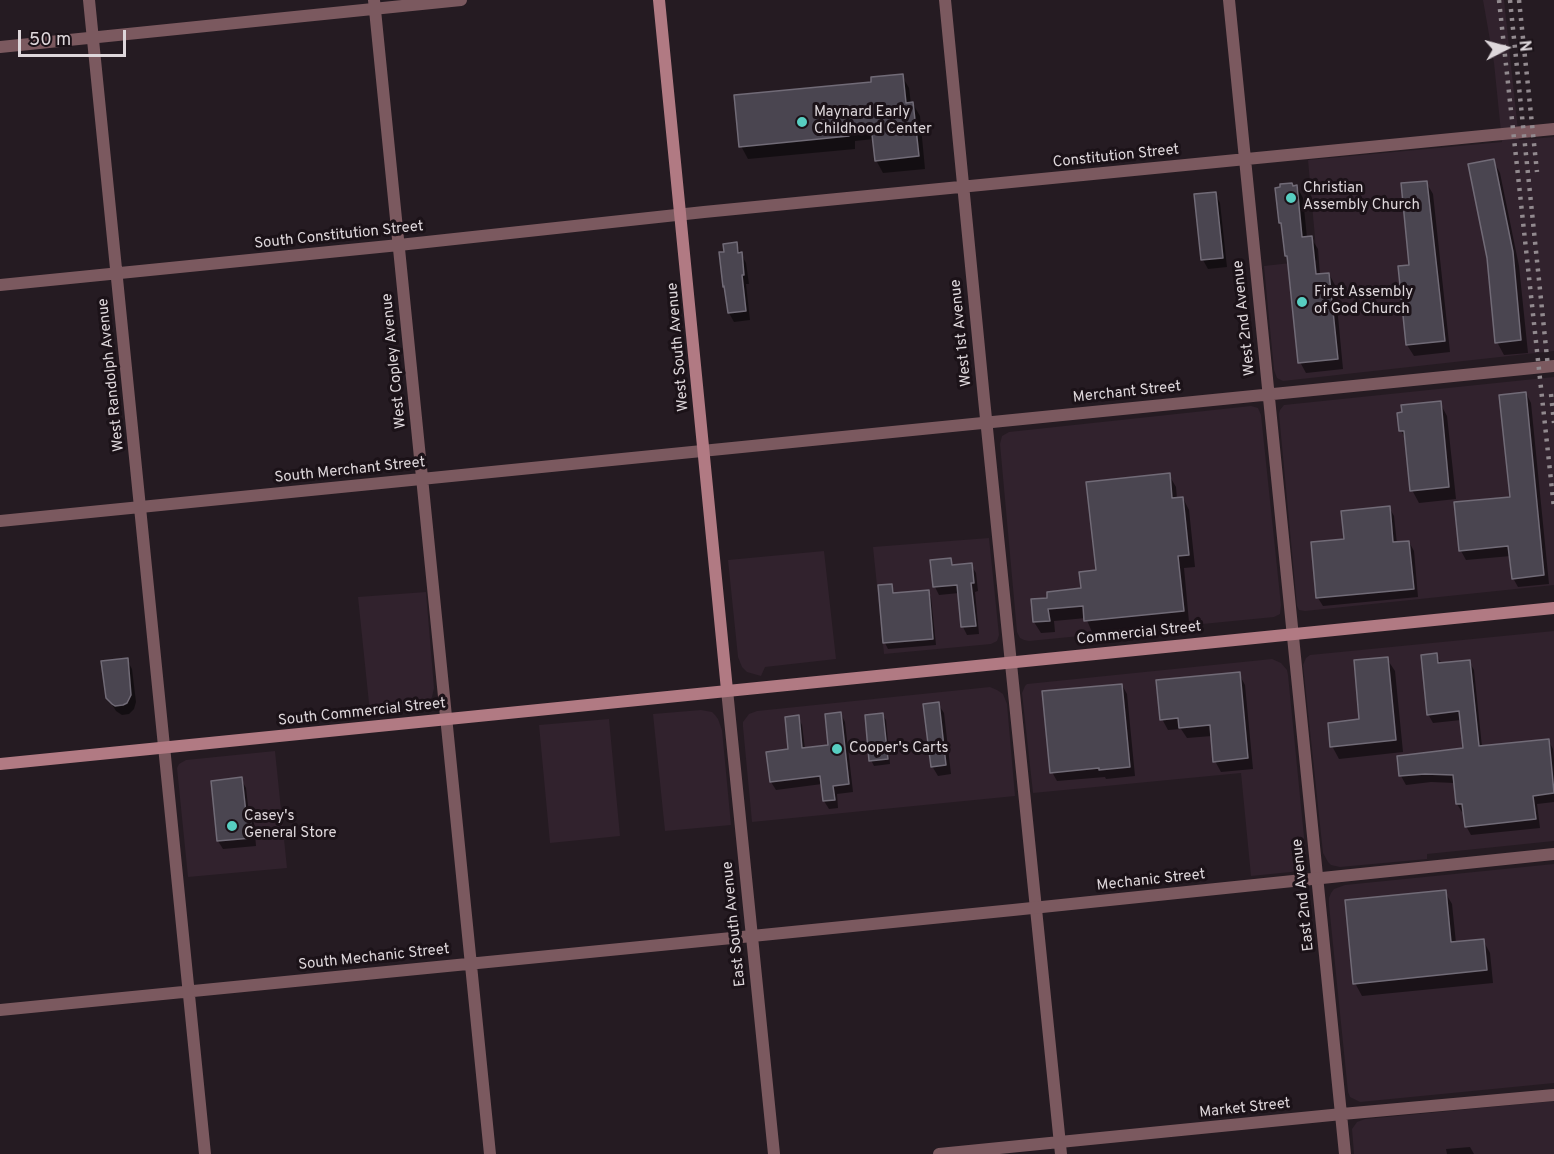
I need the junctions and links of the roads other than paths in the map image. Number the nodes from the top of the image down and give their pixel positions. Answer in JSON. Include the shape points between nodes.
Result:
{"nodes":[{"id":1,"x":89,"y":0,"type":"edge"},
{"id":2,"x":461,"y":0,"type":"edge"},
{"id":3,"x":659,"y":0,"type":"edge"},
{"id":4,"x":945,"y":0,"type":"edge"},
{"id":5,"x":1229,"y":0,"type":"edge"},
{"id":6,"x":375,"y":5,"type":"edge"},
{"id":7,"x":93,"y":38,"type":"junction"},
{"id":8,"x":0,"y":47,"type":"edge"},
{"id":9,"x":1554,"y":129,"type":"edge"},
{"id":10,"x":1245,"y":159,"type":"junction"},
{"id":11,"x":963,"y":188,"type":"junction"},
{"id":12,"x":681,"y":215,"type":"junction"},
{"id":13,"x":399,"y":245,"type":"junction"},
{"id":14,"x":117,"y":274,"type":"junction"},
{"id":15,"x":0,"y":285,"type":"edge"},
{"id":16,"x":1554,"y":366,"type":"edge"},
{"id":17,"x":1268,"y":394,"type":"junction"},
{"id":18,"x":986,"y":423,"type":"junction"},
{"id":19,"x":704,"y":451,"type":"junction"},
{"id":20,"x":422,"y":479,"type":"junction"},
{"id":21,"x":140,"y":507,"type":"junction"},
{"id":22,"x":0,"y":521,"type":"edge"},
{"id":23,"x":1554,"y":608,"type":"edge"},
{"id":24,"x":1292,"y":634,"type":"junction"},
{"id":25,"x":1011,"y":662,"type":"junction"},
{"id":26,"x":728,"y":690,"type":"junction"},
{"id":27,"x":446,"y":719,"type":"junction"},
{"id":28,"x":164,"y":748,"type":"junction"},
{"id":29,"x":0,"y":764,"type":"edge"},
{"id":30,"x":1554,"y":854,"type":"edge"},
{"id":31,"x":1318,"y":879,"type":"junction"},
{"id":32,"x":1036,"y":908,"type":"junction"},
{"id":33,"x":752,"y":936,"type":"junction"},
{"id":34,"x":470,"y":964,"type":"junction"},
{"id":35,"x":189,"y":991,"type":"junction"},
{"id":36,"x":0,"y":1010,"type":"edge"},
{"id":37,"x":1554,"y":1095,"type":"edge"},
{"id":38,"x":1341,"y":1114,"type":"junction"},
{"id":39,"x":1061,"y":1148,"type":"edge"},
{"id":40,"x":205,"y":1154,"type":"edge"},
{"id":41,"x":490,"y":1154,"type":"edge"},
{"id":42,"x":774,"y":1154,"type":"edge"},
{"id":43,"x":939,"y":1154,"type":"edge"},
{"id":44,"x":1345,"y":1154,"type":"edge"}],
"edges":[{"from":1,"to":7,"type":"street","name":"West Randolph Avenue"},
{"from":2,"to":6,"type":"street"},
{"from":3,"to":12,"type":"main road","name":"West South Avenue"},
{"from":4,"to":11,"type":"street","name":"West 1st Avenue"},
{"from":5,"to":10,"type":"street","name":"West 2nd Avenue"},
{"from":6,"to":7,"type":"street"},
{"from":6,"to":13,"type":"street","name":"West Copley Avenue"},
{"from":7,"to":8,"type":"street"},
{"from":7,"to":14,"type":"street","name":"West Randolph Avenue"},
{"from":9,"to":10,"type":"street","name":"Constitution Street"},
{"from":10,"to":11,"type":"street","name":"Constitution Street"},
{"from":10,"to":17,"type":"street","name":"West 2nd Avenue"},
{"from":11,"to":12,"type":"street","name":"Constitution Street"},
{"from":11,"to":18,"type":"street","name":"West 1st Avenue"},
{"from":12,"to":13,"type":"street","name":"South Constitution Street"},
{"from":12,"to":19,"type":"main road","name":"West South Avenue"},
{"from":13,"to":14,"type":"street","name":"South Constitution Street"},
{"from":13,"to":20,"type":"street","name":"West Copley Avenue"},
{"from":14,"to":15,"type":"street","name":"South Constitution Street"},
{"from":14,"to":21,"type":"street","name":"West Randolph Avenue"},
{"from":16,"to":17,"type":"street","name":"Merchant Street"},
{"from":17,"to":18,"type":"street","name":"Merchant Street"},
{"from":17,"to":24,"type":"street","name":"West 2nd Avenue"},
{"from":18,"to":19,"type":"street","name":"Merchant Street"},
{"from":18,"to":25,"type":"street","name":"West 1st Avenue"},
{"from":19,"to":20,"type":"street","name":"South Merchant Street"},
{"from":19,"to":26,"type":"main road","name":"West South Avenue"},
{"from":20,"to":21,"type":"street","name":"South Merchant Street"},
{"from":20,"to":27,"type":"street","name":"West Copley Avenue"},
{"from":21,"to":22,"type":"street","name":"South Merchant Street"},
{"from":21,"to":28,"type":"street","name":"West Randolph Avenue"},
{"from":23,"to":24,"type":"main road","name":"Commercial Street"},
{"from":24,"to":25,"type":"main road","name":"Commercial Street"},
{"from":24,"to":31,"type":"street","name":"East 2nd Avenue"},
{"from":25,"to":26,"type":"main road","name":"Commercial Street"},
{"from":25,"to":32,"type":"street","name":"West 1st Avenue"},
{"from":26,"to":27,"type":"main road","name":"South Commercial Street"},
{"from":26,"to":33,"type":"street","name":"East South Avenue"},
{"from":27,"to":28,"type":"main road","name":"South Commercial Street"},
{"from":27,"to":34,"type":"street","name":"West Copley Avenue"},
{"from":28,"to":29,"type":"main road","name":"South Commercial Street"},
{"from":28,"to":35,"type":"street","name":"West Randolph Avenue"},
{"from":30,"to":31,"type":"street","name":"Mechanic Street"},
{"from":31,"to":32,"type":"street","name":"Mechanic Street"},
{"from":31,"to":38,"type":"street","name":"East 2nd Avenue"},
{"from":32,"to":33,"type":"street","name":"Mechanic Street"},
{"from":32,"to":39,"type":"street","name":"West 1st Avenue"},
{"from":33,"to":34,"type":"street","name":"South Mechanic Street"},
{"from":33,"to":42,"type":"street","name":"East South Avenue"},
{"from":34,"to":35,"type":"street","name":"South Mechanic Street"},
{"from":34,"to":41,"type":"street","name":"West Copley Avenue"},
{"from":35,"to":36,"type":"street","name":"South Mechanic Street"},
{"from":35,"to":40,"type":"street","name":"West Randolph Avenue"},
{"from":37,"to":38,"type":"street","name":"Market Street"},
{"from":38,"to":39,"type":"street","name":"Market Street"},
{"from":38,"to":44,"type":"street","name":"East 2nd Avenue"},
{"from":39,"to":43,"type":"street","name":"Market Street"}]}
